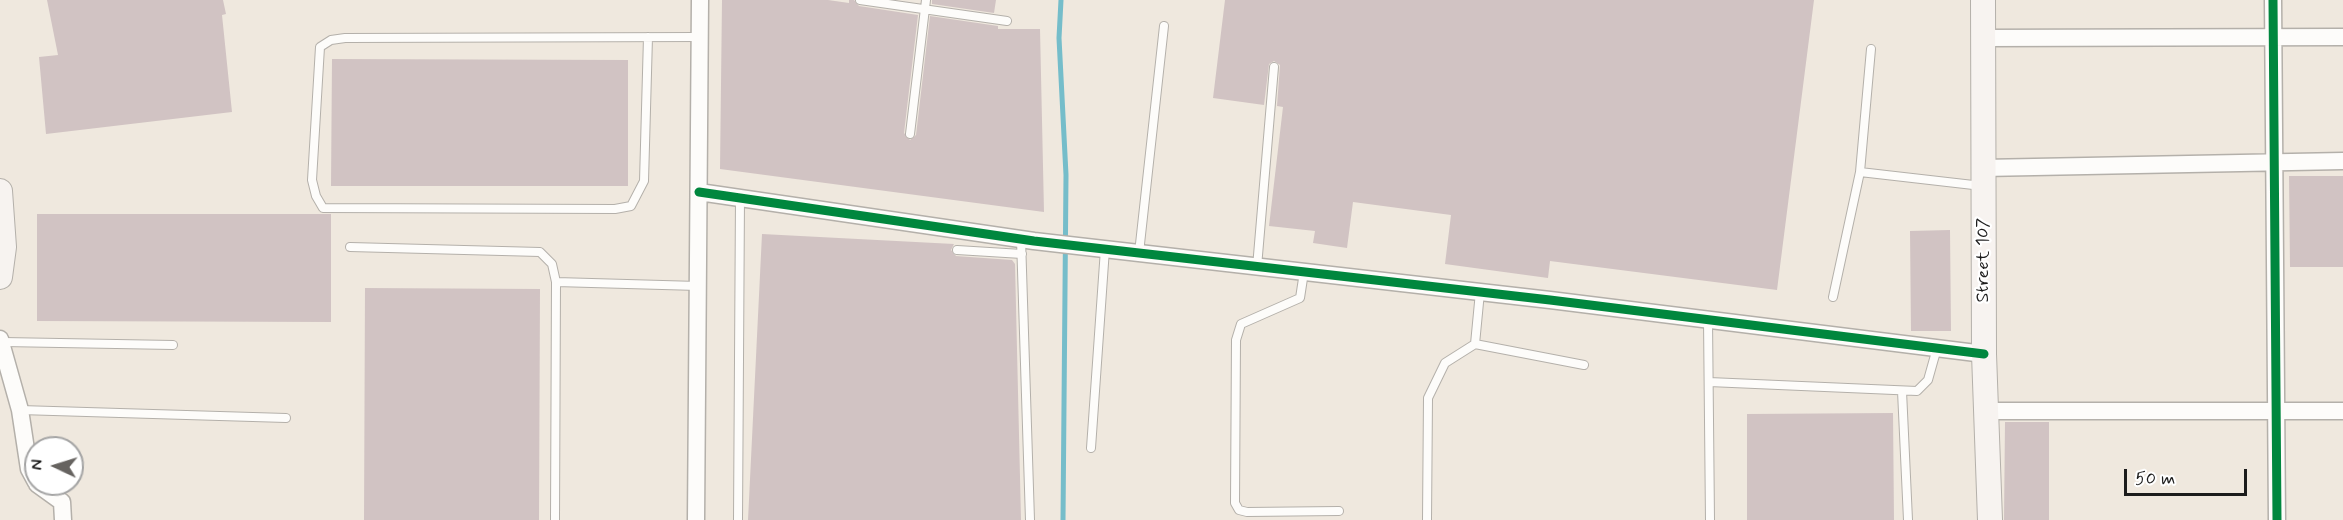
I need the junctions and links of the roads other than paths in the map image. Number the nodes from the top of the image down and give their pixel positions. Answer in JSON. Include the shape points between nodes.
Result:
{"nodes":[{"id":1,"x":700,"y":0,"type":"edge"},
{"id":2,"x":860,"y":0,"type":"edge"},
{"id":3,"x":1983,"y":0,"type":"edge"},
{"id":4,"x":2273,"y":0,"type":"edge"},
{"id":5,"x":925,"y":5,"type":"edge"},
{"id":6,"x":1007,"y":21,"type":"dead end"},
{"id":7,"x":1164,"y":26,"type":"dead end"},
{"id":8,"x":648,"y":37,"type":"junction"},
{"id":9,"x":700,"y":37,"type":"junction"},
{"id":10,"x":2273,"y":37,"type":"junction"},
{"id":11,"x":2343,"y":37,"type":"edge"},
{"id":12,"x":1983,"y":38,"type":"junction"},
{"id":13,"x":1872,"y":49,"type":"dead end"},
{"id":14,"x":1274,"y":67,"type":"dead end"},
{"id":15,"x":910,"y":134,"type":"dead end"},
{"id":16,"x":2275,"y":161,"type":"junction"},
{"id":17,"x":2343,"y":161,"type":"edge"},
{"id":18,"x":1860,"y":172,"type":"junction"},
{"id":19,"x":1984,"y":177,"type":"junction"},
{"id":20,"x":0,"y":191,"type":"edge"},
{"id":21,"x":699,"y":192,"type":"junction"},
{"id":22,"x":740,"y":198,"type":"junction"},
{"id":23,"x":1026,"y":245,"type":"junction"},
{"id":24,"x":350,"y":247,"type":"dead end"},
{"id":25,"x":1100,"y":249,"type":"junction"},
{"id":26,"x":957,"y":250,"type":"dead end"},
{"id":27,"x":1139,"y":253,"type":"junction"},
{"id":28,"x":1257,"y":267,"type":"junction"},
{"id":29,"x":1304,"y":272,"type":"junction"},
{"id":30,"x":0,"y":277,"type":"edge"},
{"id":31,"x":556,"y":282,"type":"junction"},
{"id":32,"x":699,"y":286,"type":"junction"},
{"id":33,"x":1480,"y":292,"type":"junction"},
{"id":34,"x":1833,"y":297,"type":"dead end"},
{"id":35,"x":1708,"y":320,"type":"junction"},
{"id":36,"x":1,"y":340,"type":"edge"},
{"id":37,"x":1475,"y":344,"type":"junction"},
{"id":38,"x":173,"y":345,"type":"dead end"},
{"id":39,"x":1937,"y":348,"type":"junction"},
{"id":40,"x":1984,"y":354,"type":"junction"},
{"id":41,"x":1584,"y":366,"type":"dead end"},
{"id":42,"x":1709,"y":382,"type":"junction"},
{"id":43,"x":1902,"y":391,"type":"junction"},
{"id":44,"x":21,"y":410,"type":"junction"},
{"id":45,"x":1987,"y":411,"type":"junction"},
{"id":46,"x":2276,"y":411,"type":"junction"},
{"id":47,"x":2343,"y":411,"type":"edge"},
{"id":48,"x":286,"y":418,"type":"dead end"},
{"id":49,"x":25,"y":436,"type":"edge"},
{"id":50,"x":1091,"y":447,"type":"dead end"},
{"id":51,"x":54,"y":496,"type":"edge"},
{"id":52,"x":1339,"y":511,"type":"dead end"},
{"id":53,"x":63,"y":520,"type":"edge"},
{"id":54,"x":555,"y":520,"type":"edge"},
{"id":55,"x":696,"y":520,"type":"edge"},
{"id":56,"x":738,"y":520,"type":"edge"},
{"id":57,"x":1030,"y":520,"type":"edge"},
{"id":58,"x":1427,"y":520,"type":"edge"},
{"id":59,"x":1710,"y":520,"type":"edge"},
{"id":60,"x":1908,"y":520,"type":"edge"},
{"id":61,"x":1990,"y":520,"type":"edge"},
{"id":62,"x":2277,"y":520,"type":"edge"}],
"edges":[{"from":1,"to":9,"type":"street"},
{"from":2,"to":5,"type":"lane"},
{"from":3,"to":12,"type":"street","name":"Street 107"},
{"from":4,"to":10,"type":"street"},
{"from":5,"to":6,"type":"lane"},
{"from":5,"to":15,"type":"lane"},
{"from":7,"to":27,"type":"lane"},
{"from":8,"to":8,"type":"lane","via":[[331,40],[320,47],[312,180],[316,196],[323,208],[631,206],[644,181]]},
{"from":8,"to":9,"type":"lane"},
{"from":9,"to":21,"type":"street"},
{"from":10,"to":11,"type":"street"},
{"from":10,"to":12,"type":"street"},
{"from":10,"to":16,"type":"street"},
{"from":12,"to":19,"type":"street","name":"Street 107"},
{"from":13,"to":18,"type":"lane"},
{"from":14,"to":28,"type":"lane"},
{"from":16,"to":17,"type":"street"},
{"from":16,"to":19,"type":"street"},
{"from":16,"to":46,"type":"street"},
{"from":18,"to":19,"type":"lane"},
{"from":18,"to":34,"type":"lane"},
{"from":19,"to":40,"type":"street","name":"Street 107"},
{"from":20,"to":30,"type":"street","via":[[4,247]]},
{"from":21,"to":22,"type":"street"},
{"from":21,"to":32,"type":"street"},
{"from":22,"to":23,"type":"street"},
{"from":22,"to":56,"type":"lane"},
{"from":23,"to":25,"type":"street"},
{"from":23,"to":26,"type":"lane"},
{"from":23,"to":57,"type":"lane"},
{"from":24,"to":31,"type":"lane","via":[[540,252],[552,264]]},
{"from":25,"to":27,"type":"street"},
{"from":25,"to":50,"type":"lane"},
{"from":27,"to":28,"type":"street"},
{"from":28,"to":29,"type":"street"},
{"from":29,"to":33,"type":"street"},
{"from":29,"to":52,"type":"lane","via":[[1299,298],[1241,324],[1236,340],[1235,503],[1246,513]]},
{"from":31,"to":32,"type":"lane"},
{"from":31,"to":54,"type":"lane"},
{"from":32,"to":55,"type":"street"},
{"from":33,"to":35,"type":"street"},
{"from":33,"to":37,"type":"lane"},
{"from":35,"to":39,"type":"street"},
{"from":35,"to":42,"type":"lane"},
{"from":36,"to":38,"type":"lane"},
{"from":36,"to":44,"type":"street"},
{"from":37,"to":41,"type":"lane"},
{"from":37,"to":58,"type":"lane","via":[[1445,363],[1428,398]]},
{"from":39,"to":40,"type":"street"},
{"from":39,"to":43,"type":"lane","via":[[1928,380],[1917,392]]},
{"from":40,"to":45,"type":"street","name":"Street 107"},
{"from":42,"to":43,"type":"lane"},
{"from":42,"to":59,"type":"lane"},
{"from":43,"to":60,"type":"lane"},
{"from":44,"to":48,"type":"lane"},
{"from":44,"to":49,"type":"street"},
{"from":45,"to":46,"type":"street"},
{"from":45,"to":61,"type":"street","name":"Street 107"},
{"from":46,"to":47,"type":"street"},
{"from":46,"to":62,"type":"street"},
{"from":51,"to":53,"type":"street","via":[[62,502]]}]}
